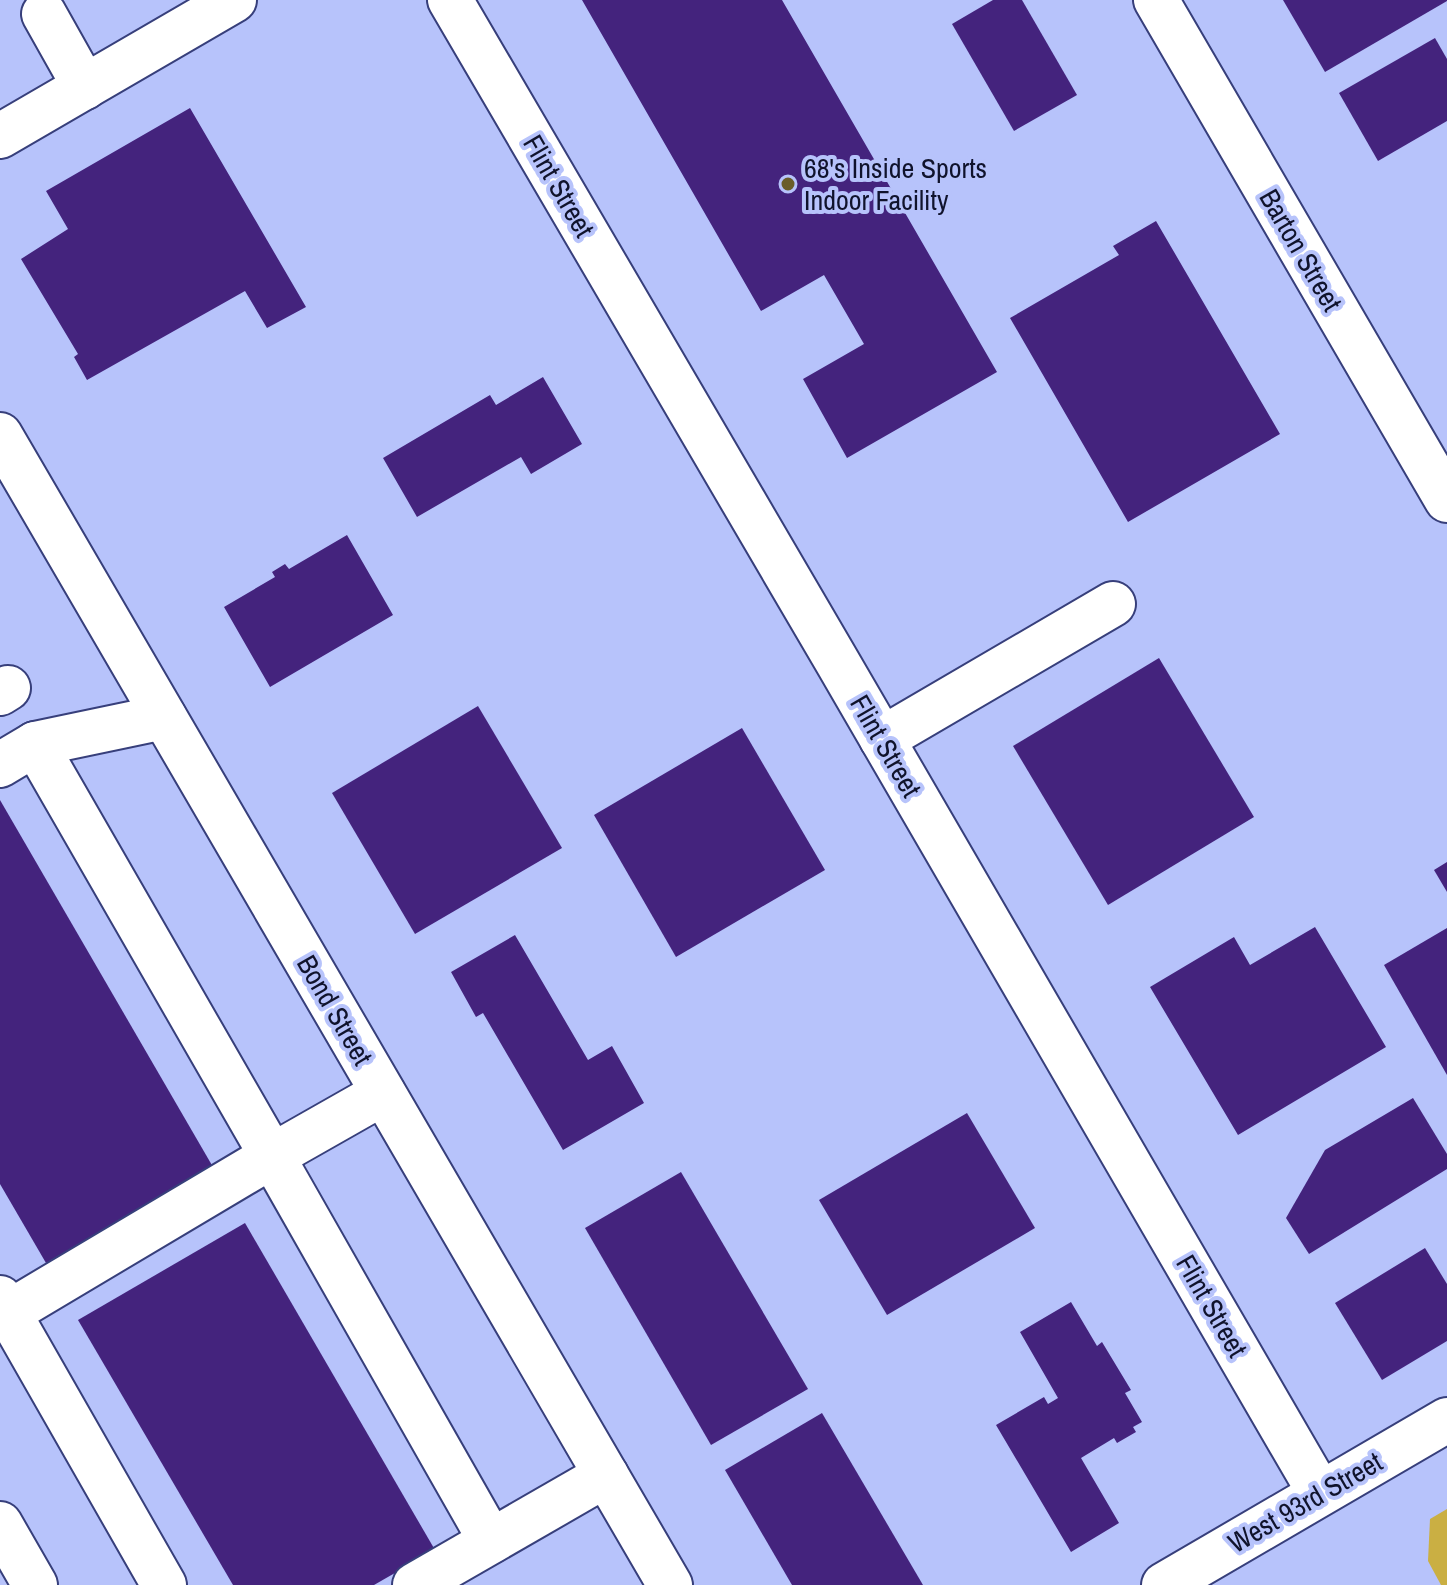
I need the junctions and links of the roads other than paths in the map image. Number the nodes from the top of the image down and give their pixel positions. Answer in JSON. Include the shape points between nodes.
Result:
{"nodes":[{"id":1,"x":234,"y":0,"type":"edge"},
{"id":2,"x":450,"y":0,"type":"edge"},
{"id":3,"x":1156,"y":0,"type":"edge"},
{"id":4,"x":44,"y":14,"type":"dead end"},
{"id":5,"x":85,"y":87,"type":"junction"},
{"id":6,"x":0,"y":136,"type":"edge"},
{"id":7,"x":0,"y":435,"type":"edge"},
{"id":8,"x":1447,"y":500,"type":"edge"},
{"id":9,"x":1113,"y":604,"type":"dead end"},
{"id":10,"x":164,"y":717,"type":"junction"},
{"id":11,"x":882,"y":739,"type":"junction"},
{"id":12,"x":18,"y":754,"type":"edge"},
{"id":13,"x":383,"y":1093,"type":"junction"},
{"id":14,"x":272,"y":1156,"type":"junction"},
{"id":15,"x":4,"y":1306,"type":"edge"},
{"id":16,"x":1447,"y":1420,"type":"edge"},
{"id":17,"x":606,"y":1475,"type":"junction"},
{"id":18,"x":1320,"y":1493,"type":"junction"},
{"id":19,"x":0,"y":1524,"type":"edge"},
{"id":20,"x":491,"y":1541,"type":"junction"},
{"id":21,"x":35,"y":1585,"type":"edge"},
{"id":22,"x":164,"y":1585,"type":"edge"},
{"id":23,"x":415,"y":1585,"type":"edge"},
{"id":24,"x":670,"y":1585,"type":"edge"},
{"id":25,"x":1164,"y":1585,"type":"edge"}],
"edges":[{"from":1,"to":5,"type":"street"},
{"from":2,"to":11,"type":"street","name":"Flint Street"},
{"from":3,"to":8,"type":"street","name":"Barton Street"},
{"from":4,"to":5,"type":"street"},
{"from":5,"to":6,"type":"street"},
{"from":7,"to":10,"type":"street","name":"Bond Street"},
{"from":9,"to":11,"type":"street"},
{"from":10,"to":12,"type":"street"},
{"from":10,"to":13,"type":"street","name":"Bond Street"},
{"from":11,"to":18,"type":"street","name":"Flint Street"},
{"from":12,"to":14,"type":"street"},
{"from":13,"to":14,"type":"street"},
{"from":13,"to":17,"type":"street","name":"Bond Street"},
{"from":14,"to":15,"type":"street"},
{"from":14,"to":20,"type":"street"},
{"from":15,"to":22,"type":"street"},
{"from":16,"to":18,"type":"street","name":"West 93rd Street"},
{"from":17,"to":20,"type":"street"},
{"from":17,"to":24,"type":"street","name":"Bond Street"},
{"from":18,"to":25,"type":"street","name":"West 93rd Street"},
{"from":19,"to":21,"type":"street"},
{"from":20,"to":23,"type":"street"}]}
